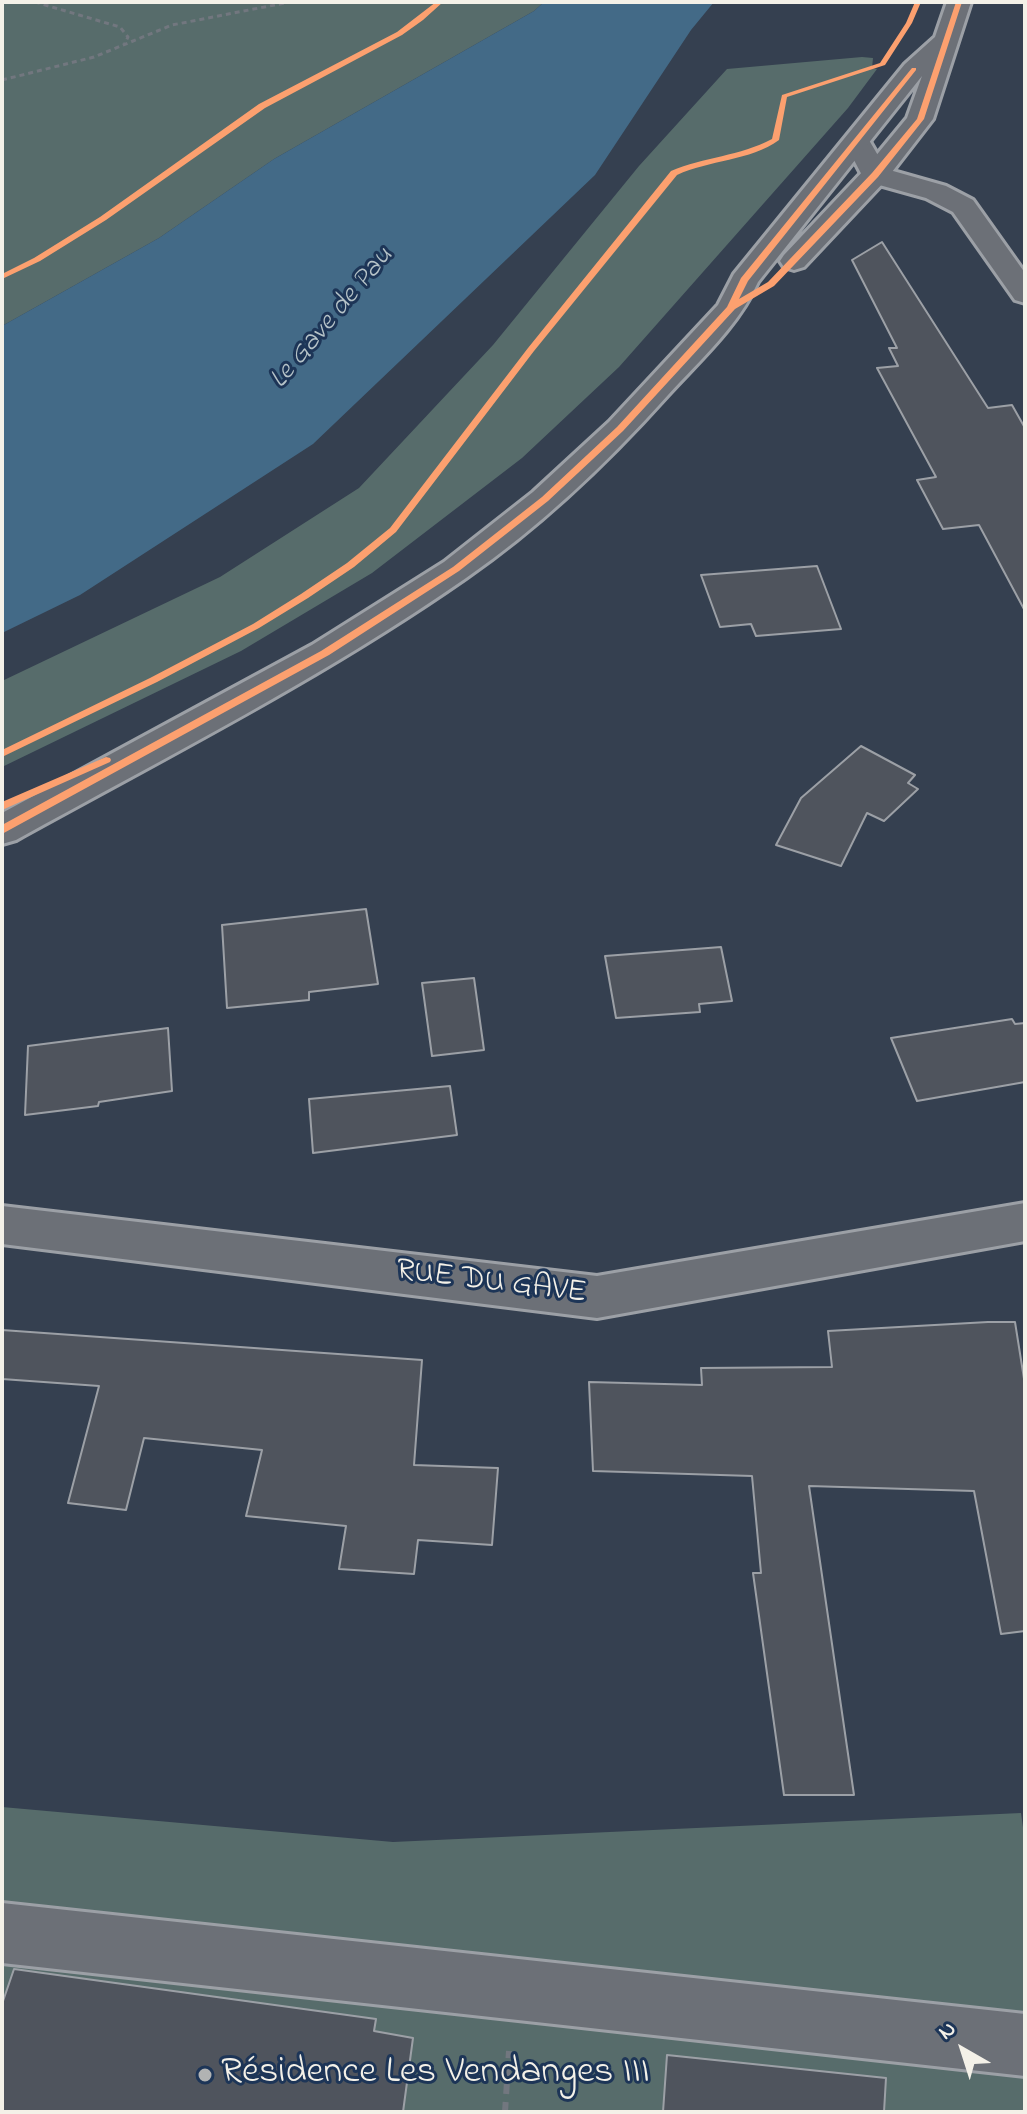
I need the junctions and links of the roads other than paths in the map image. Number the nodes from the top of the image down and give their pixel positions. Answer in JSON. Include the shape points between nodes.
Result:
{"nodes":[{"id":1,"x":959,"y":2,"type":"edge"},
{"id":2,"x":945,"y":41,"type":"junction"},
{"id":3,"x":857,"y":141,"type":"junction"},
{"id":4,"x":875,"y":175,"type":"junction"},
{"id":5,"x":1025,"y":294,"type":"edge"},
{"id":6,"x":731,"y":308,"type":"junction"},
{"id":7,"x":241,"y":699,"type":"junction"},
{"id":8,"x":2,"y":806,"type":"edge"},
{"id":9,"x":2,"y":830,"type":"edge"},
{"id":10,"x":1025,"y":1222,"type":"edge"},
{"id":11,"x":2,"y":1225,"type":"edge"},
{"id":12,"x":2,"y":1933,"type":"edge"},
{"id":13,"x":1025,"y":2045,"type":"edge"}],
"edges":[{"from":1,"to":2,"type":"main road"},
{"from":2,"to":3,"type":"main road","via":[[914,69]]},
{"from":2,"to":4,"type":"main road","via":[[920,119]]},
{"from":3,"to":4,"type":"main road"},
{"from":3,"to":6,"type":"main road","via":[[744,280]]},
{"from":4,"to":5,"type":"main road","via":[[936,192],[963,206]]},
{"from":4,"to":6,"type":"main road","via":[[771,284]]},
{"from":6,"to":7,"type":"main road","via":[[620,429],[503,534],[383,618]]},
{"from":7,"to":8,"type":"main road"},
{"from":7,"to":9,"type":"main road"},
{"from":10,"to":11,"type":"main road","name":"RUE DU GAVE","via":[[597,1297]]},
{"from":12,"to":13,"type":"main road"}]}
